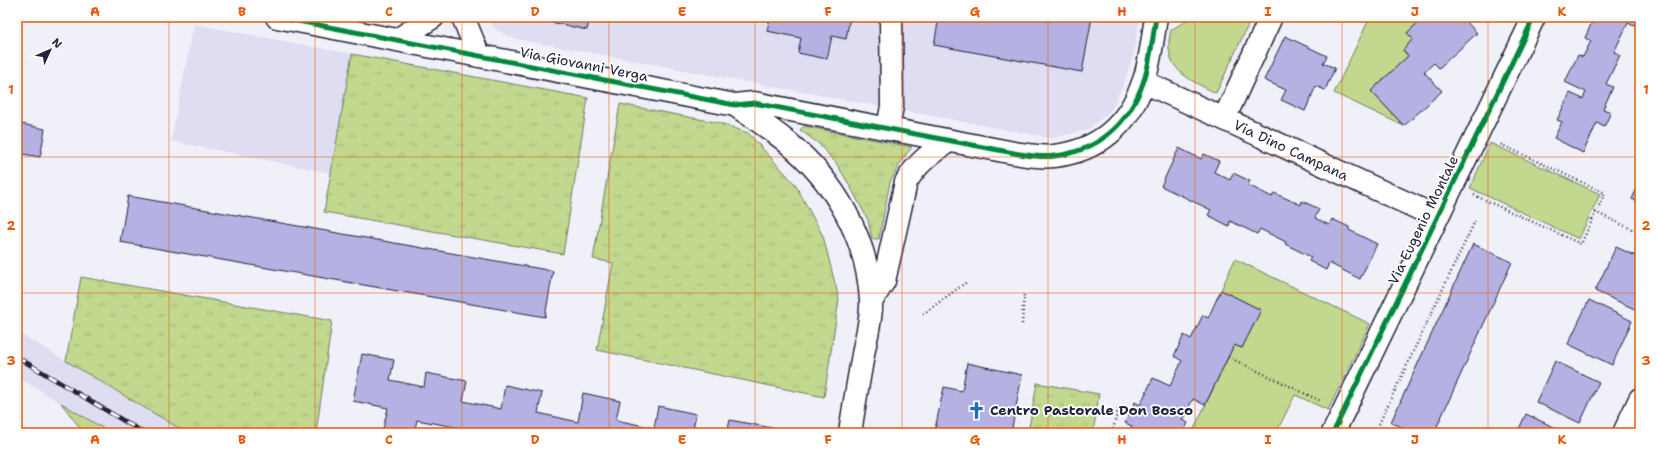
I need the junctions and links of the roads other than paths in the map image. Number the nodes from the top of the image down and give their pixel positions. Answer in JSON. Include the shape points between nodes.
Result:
{"nodes":[{"id":1,"x":277,"y":17,"type":"edge"},
{"id":2,"x":433,"y":17,"type":"edge"},
{"id":3,"x":463,"y":17,"type":"edge"},
{"id":4,"x":891,"y":17,"type":"edge"},
{"id":5,"x":1156,"y":17,"type":"edge"},
{"id":6,"x":1270,"y":17,"type":"edge"},
{"id":7,"x":1534,"y":17,"type":"edge"},
{"id":8,"x":397,"y":40,"type":"junction"},
{"id":9,"x":479,"y":56,"type":"junction"},
{"id":10,"x":1144,"y":82,"type":"junction"},
{"id":11,"x":735,"y":105,"type":"junction"},
{"id":12,"x":1224,"y":119,"type":"junction"},
{"id":13,"x":888,"y":129,"type":"junction"},
{"id":14,"x":949,"y":141,"type":"junction"},
{"id":15,"x":1437,"y":218,"type":"junction"},
{"id":16,"x":871,"y":302,"type":"junction"},
{"id":17,"x":1640,"y":399,"type":"edge"},
{"id":18,"x":850,"y":433,"type":"edge"},
{"id":19,"x":1333,"y":433,"type":"edge"},
{"id":20,"x":1624,"y":433,"type":"edge"}],
"edges":[{"from":1,"to":8,"type":"street","name":"Via Giovanni Verga"},
{"from":2,"to":8,"type":"street"},
{"from":3,"to":9,"type":"street"},
{"from":4,"to":13,"type":"street","via":[[892,106]]},
{"from":5,"to":10,"type":"street","name":"Via Giovanni Verga"},
{"from":6,"to":12,"type":"street"},
{"from":7,"to":15,"type":"street","name":"Via Eugenio Montale"},
{"from":8,"to":9,"type":"street","name":"Via Giovanni Verga"},
{"from":9,"to":11,"type":"street","name":"Via Giovanni Verga"},
{"from":10,"to":12,"type":"street","name":"Via Dino Campana"},
{"from":10,"to":14,"type":"street","name":"Via Giovanni Verga","via":[[1118,126],[1102,140],[1081,151],[1035,156]]},
{"from":11,"to":13,"type":"street","name":"Via Giovanni Verga","via":[[754,103]]},
{"from":11,"to":16,"type":"street","name":"Via Giovanni Verga","via":[[788,142],[832,189],[860,241],[868,274]]},
{"from":12,"to":15,"type":"street","name":"Via Dino Campana"},
{"from":13,"to":14,"type":"street","name":"Via Giovanni Verga"},
{"from":14,"to":16,"type":"street","name":"Via Giovanni Verga","via":[[922,161],[906,182],[884,281]]},
{"from":15,"to":19,"type":"street","name":"Via Eugenio Montale"},
{"from":16,"to":18,"type":"street","name":"Via Giovanni Verga"},
{"from":17,"to":20,"type":"street"}]}
